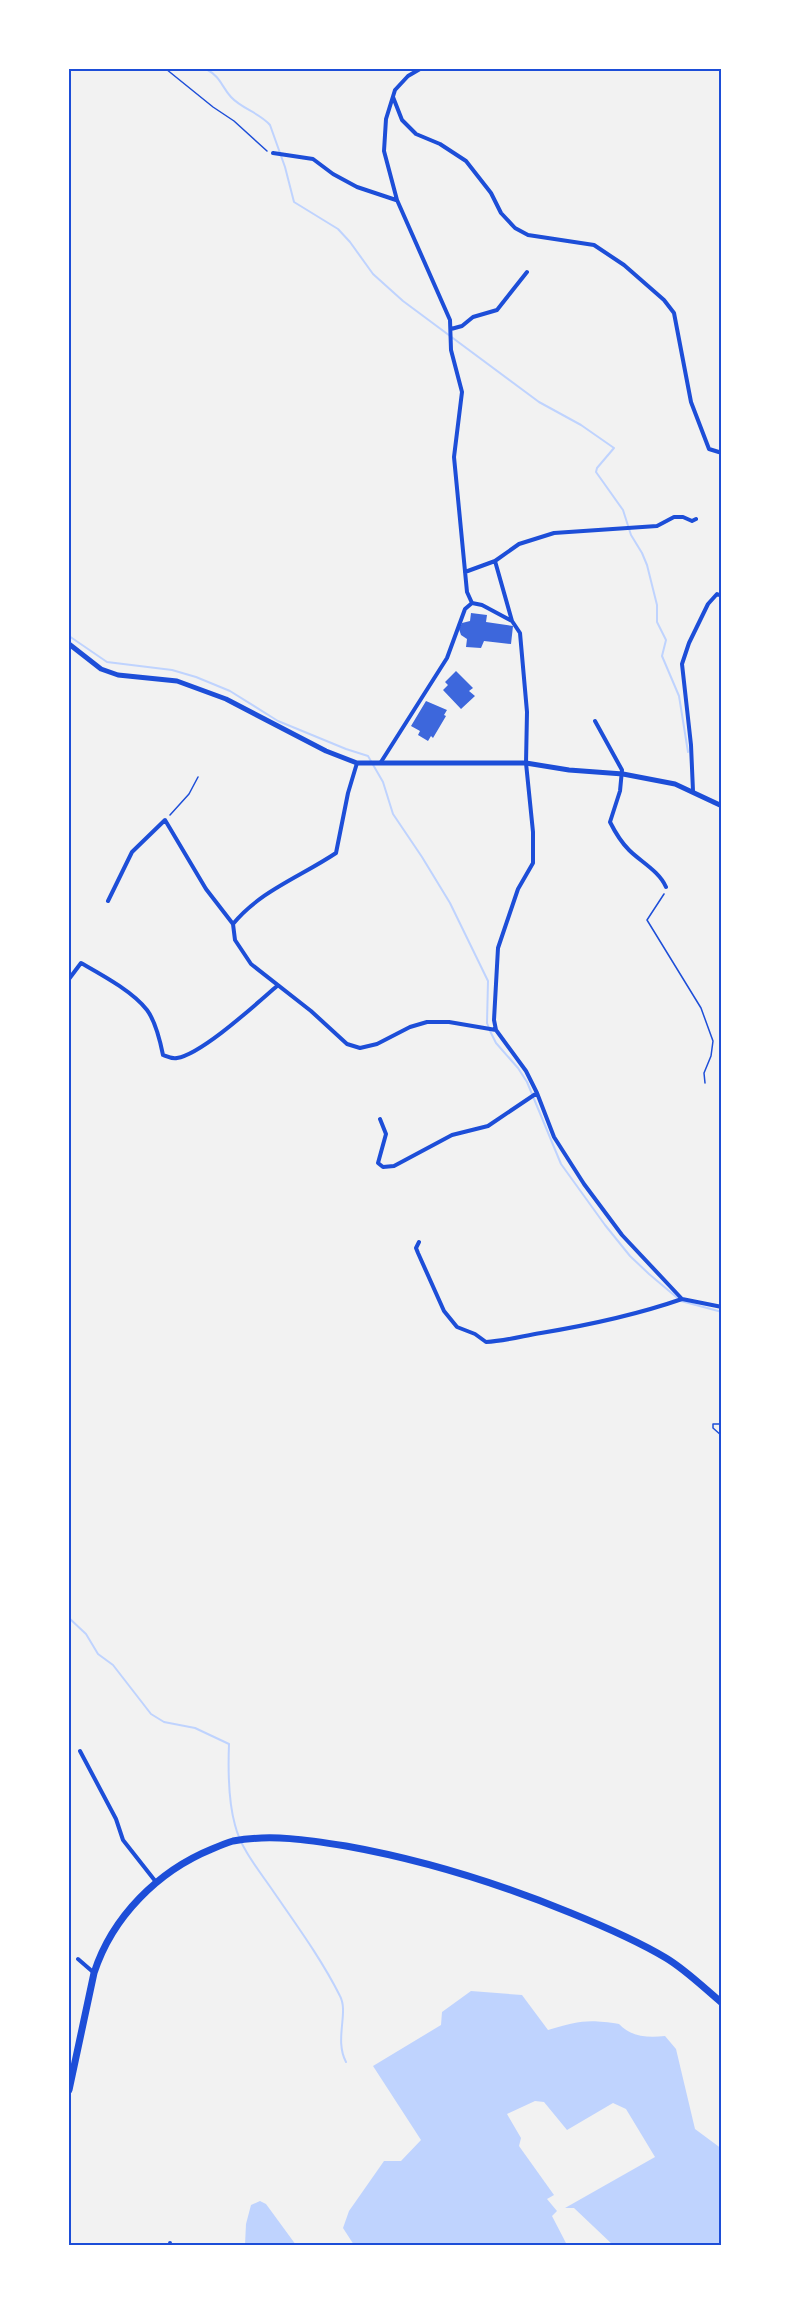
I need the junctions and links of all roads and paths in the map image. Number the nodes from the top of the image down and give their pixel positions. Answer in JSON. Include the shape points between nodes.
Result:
{"nodes":[{"id":1,"x":166,"y":69,"type":"edge"},
{"id":2,"x":420,"y":69,"type":"edge"},
{"id":3,"x":393,"y":96,"type":"junction"},
{"id":4,"x":274,"y":153,"type":"joint"},
{"id":5,"x":397,"y":200,"type":"junction"},
{"id":6,"x":527,"y":272,"type":"dead end"},
{"id":7,"x":451,"y":331,"type":"junction"},
{"id":8,"x":722,"y":453,"type":"edge"},
{"id":9,"x":696,"y":519,"type":"dead end"},
{"id":10,"x":495,"y":561,"type":"junction"},
{"id":11,"x":465,"y":572,"type":"junction"},
{"id":12,"x":722,"y":596,"type":"edge"},
{"id":13,"x":472,"y":603,"type":"junction"},
{"id":14,"x":512,"y":621,"type":"junction"},
{"id":15,"x":69,"y":644,"type":"edge"},
{"id":16,"x":595,"y":722,"type":"dead end"},
{"id":17,"x":379,"y":762,"type":"junction"},
{"id":18,"x":357,"y":763,"type":"junction"},
{"id":19,"x":526,"y":763,"type":"junction"},
{"id":20,"x":623,"y":774,"type":"junction"},
{"id":21,"x":198,"y":777,"type":"dead end"},
{"id":22,"x":693,"y":791,"type":"junction"},
{"id":23,"x":722,"y":806,"type":"edge"},
{"id":24,"x":165,"y":820,"type":"junction"},
{"id":25,"x":666,"y":887,"type":"joint"},
{"id":26,"x":108,"y":901,"type":"dead end"},
{"id":27,"x":233,"y":924,"type":"junction"},
{"id":28,"x":69,"y":979,"type":"edge"},
{"id":29,"x":277,"y":986,"type":"junction"},
{"id":30,"x":494,"y":1029,"type":"junction"},
{"id":31,"x":705,"y":1083,"type":"dead end"},
{"id":32,"x":537,"y":1093,"type":"junction"},
{"id":33,"x":380,"y":1119,"type":"dead end"},
{"id":34,"x":419,"y":1242,"type":"dead end"},
{"id":35,"x":680,"y":1300,"type":"junction"},
{"id":36,"x":722,"y":1307,"type":"edge"},
{"id":37,"x":722,"y":1424,"type":"edge"},
{"id":38,"x":722,"y":1436,"type":"edge"},
{"id":39,"x":80,"y":1751,"type":"dead end"},
{"id":40,"x":156,"y":1882,"type":"junction"},
{"id":41,"x":78,"y":1959,"type":"dead end"},
{"id":42,"x":94,"y":1973,"type":"junction"},
{"id":43,"x":722,"y":2003,"type":"edge"},
{"id":44,"x":69,"y":2090,"type":"edge"}],
"edges":[{"from":1,"to":4,"type":"path","via":[[234,121],[258,145]]},
{"from":2,"to":3,"type":"street","via":[[408,76]]},
{"from":3,"to":5,"type":"street","via":[[386,119],[384,151]]},
{"from":3,"to":8,"type":"street","via":[[402,120],[416,134],[466,161],[515,228],[528,235],[594,245],[664,300],[674,313],[691,402],[701,430],[709,449]]},
{"from":4,"to":5,"type":"street","via":[[313,159],[357,187]]},
{"from":5,"to":7,"type":"street","via":[[439,291]]},
{"from":6,"to":7,"type":"street","via":[[497,310],[473,317]]},
{"from":7,"to":11,"type":"street","via":[[451,350],[462,393],[454,457]]},
{"from":9,"to":10,"type":"street","via":[[683,516],[657,526],[554,533],[519,544]]},
{"from":10,"to":11,"type":"street"},
{"from":10,"to":14,"type":"street"},
{"from":11,"to":13,"type":"street"},
{"from":12,"to":22,"type":"street","via":[[717,594],[708,604],[682,664]]},
{"from":13,"to":14,"type":"street"},
{"from":13,"to":17,"type":"street","via":[[465,609],[447,658]]},
{"from":14,"to":19,"type":"street","via":[[520,633],[522,651]]},
{"from":15,"to":18,"type":"street","via":[[101,669],[118,675],[177,681],[226,699]]},
{"from":16,"to":20,"type":"street"},
{"from":17,"to":18,"type":"street"},
{"from":17,"to":19,"type":"street"},
{"from":18,"to":27,"type":"street","via":[[336,853],[277,886]]},
{"from":19,"to":20,"type":"street"},
{"from":19,"to":30,"type":"street","via":[[533,863],[518,889],[498,948]]},
{"from":20,"to":22,"type":"street","via":[[658,779]]},
{"from":20,"to":25,"type":"street","via":[[610,822],[627,849],[663,879]]},
{"from":21,"to":24,"type":"path","via":[[189,794]]},
{"from":22,"to":23,"type":"street"},
{"from":24,"to":26,"type":"street","via":[[132,852]]},
{"from":24,"to":27,"type":"street","via":[[206,889]]},
{"from":25,"to":31,"type":"path","via":[[647,920],[701,1008],[713,1041],[704,1072]]},
{"from":27,"to":29,"type":"street","via":[[235,940],[251,964]]},
{"from":28,"to":29,"type":"street","via":[[81,963],[117,985],[147,1010],[163,1055],[177,1059],[198,1049]]},
{"from":29,"to":30,"type":"street","via":[[353,1047],[377,1044],[427,1022]]},
{"from":30,"to":32,"type":"street","via":[[526,1071]]},
{"from":32,"to":33,"type":"street","via":[[488,1126],[452,1136],[394,1166],[383,1167],[378,1163],[386,1134]]},
{"from":32,"to":35,"type":"street","via":[[554,1137],[584,1184],[622,1235]]},
{"from":34,"to":35,"type":"street","via":[[416,1248],[444,1311],[457,1327],[486,1342],[583,1326]]},
{"from":35,"to":36,"type":"street"},
{"from":37,"to":38,"type":"path","via":[[713,1424],[712,1428]]},
{"from":39,"to":40,"type":"street","via":[[123,1840]]},
{"from":40,"to":42,"type":"main road","via":[[117,1927]]},
{"from":40,"to":43,"type":"main road","via":[[196,1856],[239,1840],[285,1838],[419,1860],[554,1906],[637,1942],[667,1958]]},
{"from":41,"to":42,"type":"street"},
{"from":42,"to":44,"type":"main road"}]}
